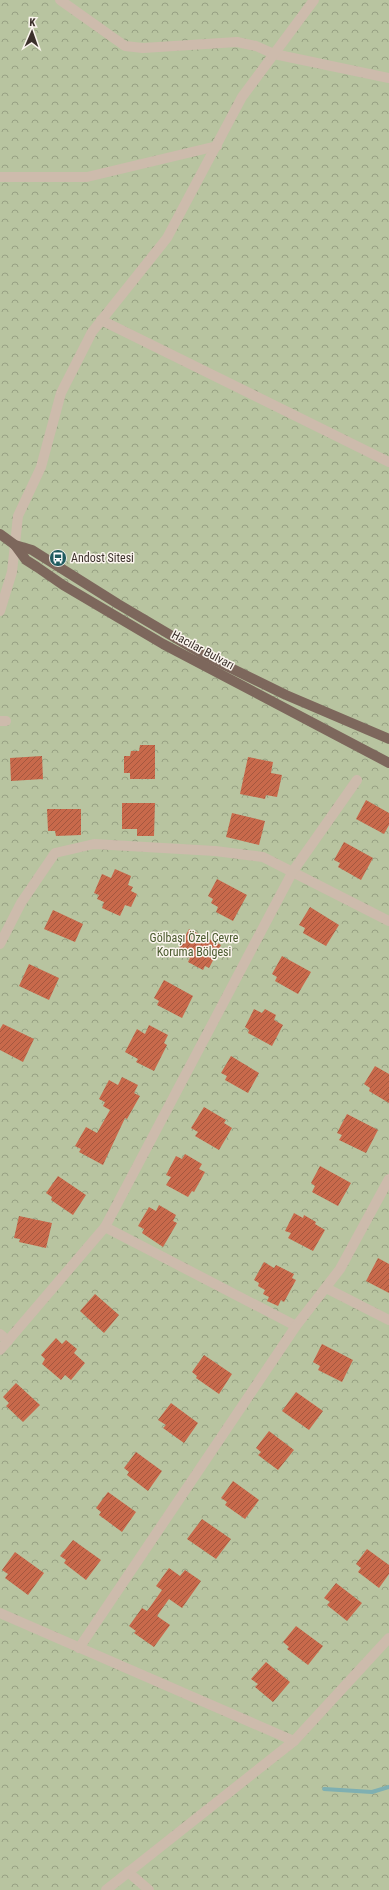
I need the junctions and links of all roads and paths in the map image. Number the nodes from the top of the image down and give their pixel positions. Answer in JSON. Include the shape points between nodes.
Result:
{"nodes":[{"id":1,"x":60,"y":0,"type":"edge"},
{"id":2,"x":314,"y":0,"type":"edge"},
{"id":3,"x":274,"y":54,"type":"junction"},
{"id":4,"x":389,"y":78,"type":"edge"},
{"id":5,"x":217,"y":146,"type":"junction"},
{"id":6,"x":0,"y":177,"type":"edge"},
{"id":7,"x":101,"y":320,"type":"junction"},
{"id":8,"x":389,"y":462,"type":"edge"},
{"id":9,"x":0,"y":534,"type":"edge"},
{"id":10,"x":15,"y":545,"type":"junction"},
{"id":11,"x":0,"y":611,"type":"edge"},
{"id":12,"x":389,"y":739,"type":"edge"},
{"id":13,"x":389,"y":764,"type":"edge"},
{"id":14,"x":357,"y":780,"type":"dead end"},
{"id":15,"x":293,"y":872,"type":"junction"},
{"id":16,"x":389,"y":921,"type":"edge"},
{"id":17,"x":1,"y":940,"type":"edge"},
{"id":18,"x":389,"y":1179,"type":"edge"},
{"id":19,"x":105,"y":1227,"type":"junction"},
{"id":20,"x":326,"y":1288,"type":"junction"},
{"id":21,"x":389,"y":1320,"type":"edge"},
{"id":22,"x":296,"y":1326,"type":"junction"},
{"id":23,"x":0,"y":1334,"type":"edge"},
{"id":24,"x":8,"y":1341,"type":"junction"},
{"id":25,"x":0,"y":1350,"type":"edge"},
{"id":26,"x":0,"y":1613,"type":"edge"},
{"id":27,"x":389,"y":1638,"type":"edge"},
{"id":28,"x":79,"y":1648,"type":"junction"},
{"id":29,"x":294,"y":1741,"type":"junction"},
{"id":30,"x":128,"y":1872,"type":"junction"},
{"id":31,"x":106,"y":1890,"type":"edge"},
{"id":32,"x":149,"y":1890,"type":"edge"}],
"edges":[{"from":1,"to":3,"type":"street","via":[[125,46],[143,48],[237,42],[256,46]]},
{"from":2,"to":3,"type":"street"},
{"from":3,"to":4,"type":"street"},
{"from":3,"to":5,"type":"street","via":[[242,97]]},
{"from":5,"to":6,"type":"street","via":[[87,177]]},
{"from":5,"to":7,"type":"street","via":[[167,238]]},
{"from":7,"to":8,"type":"street"},
{"from":7,"to":10,"type":"street","via":[[92,332],[61,393],[41,467],[18,516]]},
{"from":9,"to":10,"type":"main road","name":"Hacılar Bulvarı"},
{"from":10,"to":11,"type":"street","via":[[12,572]]},
{"from":10,"to":12,"type":"main road","name":"Hacılar Bulvarı","via":[[32,550],[158,628],[247,677]]},
{"from":10,"to":13,"type":"main road","name":"Hacılar Bulvarı","via":[[26,560],[151,637]]},
{"from":14,"to":15,"type":"street"},
{"from":15,"to":16,"type":"street"},
{"from":15,"to":17,"type":"street","via":[[263,857],[215,851],[94,844],[55,853],[21,903]]},
{"from":15,"to":19,"type":"street"},
{"from":18,"to":20,"type":"street","via":[[340,1269]]},
{"from":19,"to":22,"type":"street"},
{"from":19,"to":24,"type":"street"},
{"from":20,"to":21,"type":"street"},
{"from":20,"to":22,"type":"street"},
{"from":22,"to":28,"type":"street"},
{"from":23,"to":24,"type":"street"},
{"from":24,"to":25,"type":"street"},
{"from":26,"to":28,"type":"street"},
{"from":27,"to":29,"type":"street"},
{"from":28,"to":29,"type":"street"},
{"from":29,"to":30,"type":"street"},
{"from":30,"to":31,"type":"street"},
{"from":30,"to":32,"type":"street"}]}
